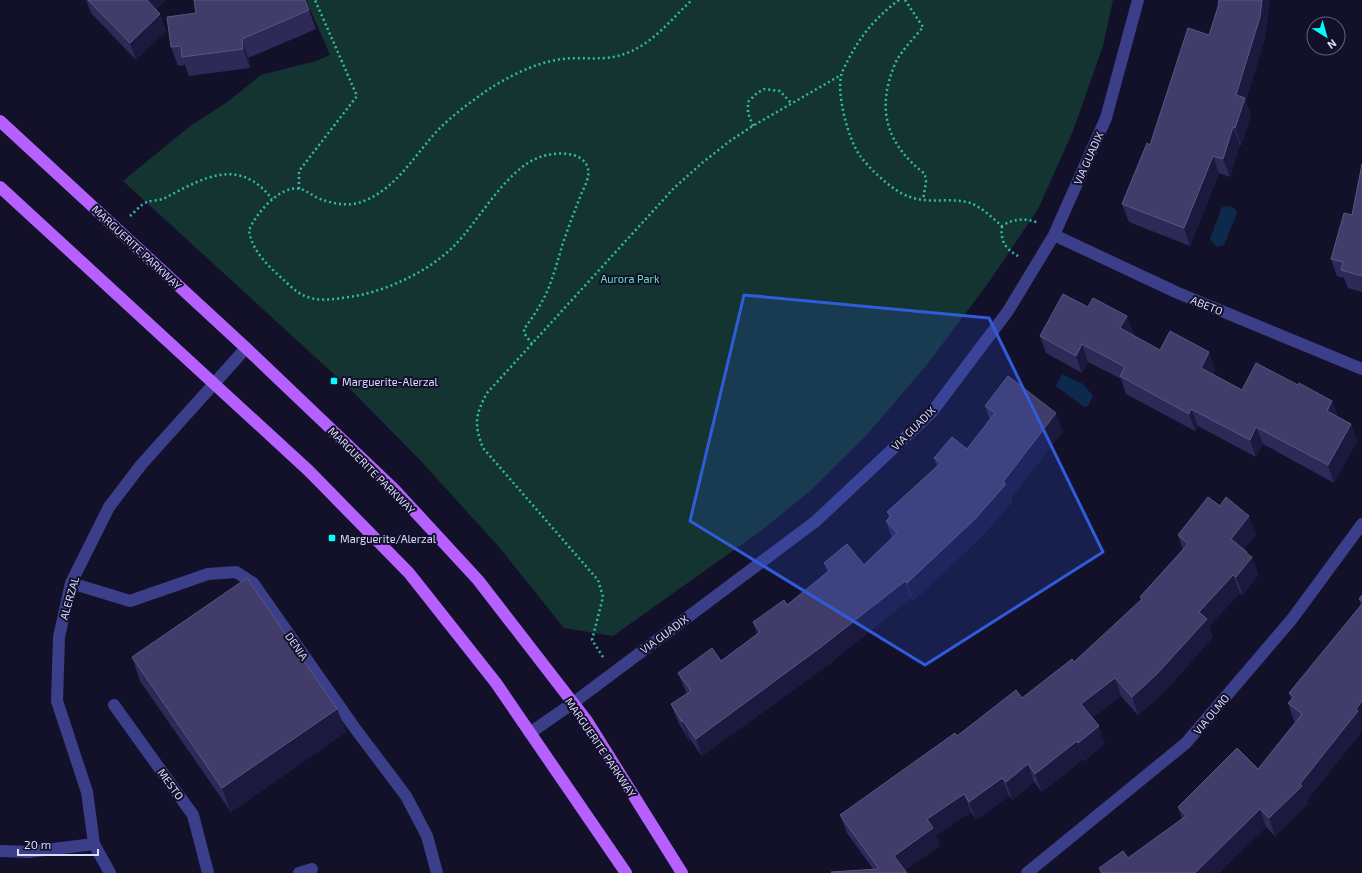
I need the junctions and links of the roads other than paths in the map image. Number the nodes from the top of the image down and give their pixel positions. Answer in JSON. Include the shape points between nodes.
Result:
{"nodes":[{"id":1,"x":1138,"y":0,"type":"edge"},
{"id":2,"x":0,"y":121,"type":"edge"},
{"id":3,"x":0,"y":187,"type":"edge"},
{"id":4,"x":1055,"y":232,"type":"junction"},
{"id":5,"x":246,"y":348,"type":"junction"},
{"id":6,"x":1362,"y":369,"type":"edge"},
{"id":7,"x":213,"y":383,"type":"junction"},
{"id":8,"x":1362,"y":524,"type":"edge"},
{"id":9,"x":71,"y":583,"type":"junction"},
{"id":10,"x":573,"y":703,"type":"junction"},
{"id":11,"x":114,"y":705,"type":"dead end"},
{"id":12,"x":530,"y":733,"type":"junction"},
{"id":13,"x":94,"y":844,"type":"junction"},
{"id":14,"x":0,"y":851,"type":"edge"},
{"id":15,"x":312,"y":869,"type":"dead end"},
{"id":16,"x":110,"y":873,"type":"edge"},
{"id":17,"x":208,"y":873,"type":"edge"},
{"id":18,"x":299,"y":873,"type":"edge"},
{"id":19,"x":436,"y":873,"type":"edge"},
{"id":20,"x":626,"y":873,"type":"edge"},
{"id":21,"x":682,"y":873,"type":"edge"},
{"id":22,"x":1027,"y":873,"type":"edge"}],
"edges":[{"from":1,"to":4,"type":"street","name":"VIA GUADIX","via":[[1106,118]]},
{"from":2,"to":5,"type":"main road","name":"MARGUERITE PARKWAY"},
{"from":3,"to":7,"type":"main road"},
{"from":4,"to":6,"type":"street","name":"ABETO","via":[[1178,293]]},
{"from":4,"to":10,"type":"street","name":"VIA GUADIX","via":[[1008,311],[932,412],[816,521]]},
{"from":5,"to":7,"type":"street","name":"ALERZAL"},
{"from":5,"to":10,"type":"main road","name":"MARGUERITE PARKWAY","via":[[394,489],[472,574]]},
{"from":7,"to":9,"type":"street","name":"ALERZAL","via":[[141,465],[110,507]]},
{"from":7,"to":12,"type":"main road","via":[[309,471],[409,573],[496,683]]},
{"from":8,"to":22,"type":"street","name":"VIA OLMO","via":[[1292,619],[1186,743]]},
{"from":9,"to":13,"type":"street","name":"ALERZAL","via":[[59,637],[57,701],[87,792]]},
{"from":9,"to":19,"type":"street","name":"DENIA","via":[[130,602],[208,574],[236,572],[253,583],[406,796],[427,836]]},
{"from":10,"to":12,"type":"street","name":"VIA GUADIX"},
{"from":10,"to":21,"type":"main road","name":"MARGUERITE PARKWAY"},
{"from":11,"to":17,"type":"street","name":"MESTO","via":[[193,815]]},
{"from":12,"to":20,"type":"main road"},
{"from":13,"to":14,"type":"street","via":[[30,852]]},
{"from":13,"to":16,"type":"street","name":"ALERZAL"},
{"from":15,"to":18,"type":"street"}]}
